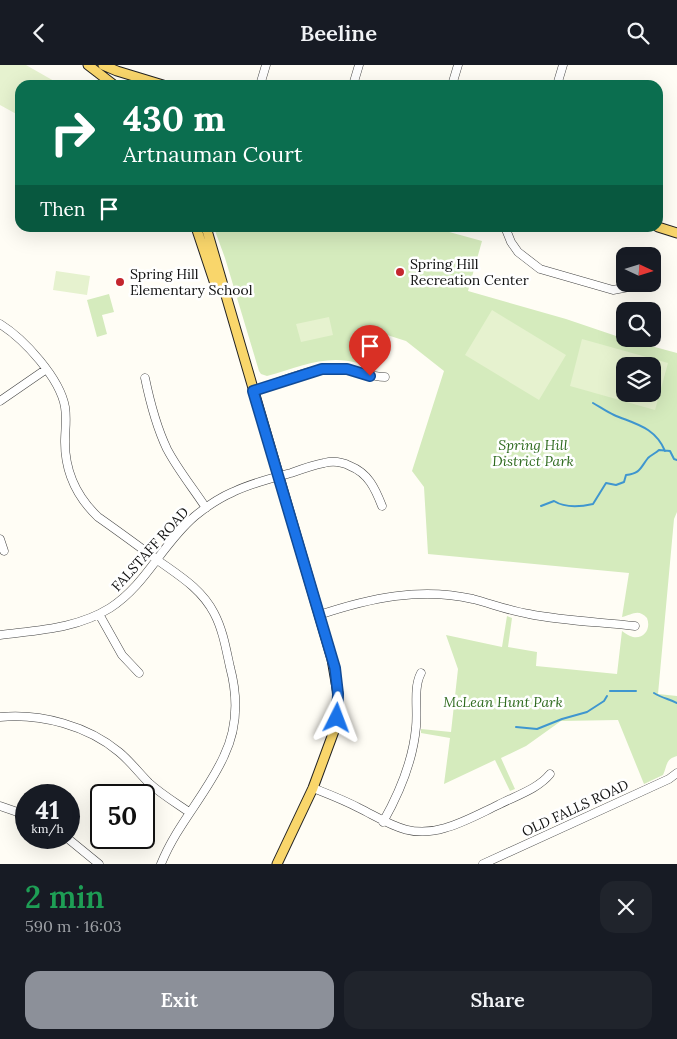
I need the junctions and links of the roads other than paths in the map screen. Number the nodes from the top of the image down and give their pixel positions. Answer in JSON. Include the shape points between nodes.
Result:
{"nodes":[{"id":1,"x":88,"y":65,"type":"edge"},
{"id":2,"x":98,"y":65,"type":"edge"},
{"id":3,"x":103,"y":65,"type":"edge"},
{"id":4,"x":266,"y":65,"type":"edge"},
{"id":5,"x":358,"y":65,"type":"edge"},
{"id":6,"x":458,"y":65,"type":"edge"},
{"id":7,"x":563,"y":65,"type":"edge"},
{"id":8,"x":108,"y":80,"type":"edge"},
{"id":9,"x":113,"y":80,"type":"edge"},
{"id":10,"x":147,"y":80,"type":"edge"},
{"id":11,"x":262,"y":80,"type":"edge"},
{"id":12,"x":354,"y":80,"type":"edge"},
{"id":13,"x":454,"y":80,"type":"edge"},
{"id":14,"x":558,"y":80,"type":"edge"},
{"id":15,"x":663,"y":229,"type":"edge"},
{"id":16,"x":198,"y":232,"type":"edge"},
{"id":17,"x":207,"y":232,"type":"edge"},
{"id":18,"x":508,"y":232,"type":"edge"},
{"id":19,"x":677,"y":233,"type":"edge"},
{"id":20,"x":616,"y":290,"type":"edge"},
{"id":21,"x":223,"y":291,"type":"junction"},
{"id":22,"x":0,"y":324,"type":"edge"},
{"id":23,"x":45,"y":369,"type":"junction"},
{"id":24,"x":385,"y":377,"type":"dead end"},
{"id":25,"x":145,"y":378,"type":"dead end"},
{"id":26,"x":253,"y":391,"type":"junction"},
{"id":27,"x":0,"y":401,"type":"edge"},
{"id":28,"x":279,"y":476,"type":"junction"},
{"id":29,"x":382,"y":506,"type":"dead end"},
{"id":30,"x":206,"y":507,"type":"junction"},
{"id":31,"x":0,"y":539,"type":"edge"},
{"id":32,"x":4,"y":551,"type":"dead end"},
{"id":33,"x":158,"y":560,"type":"junction"},
{"id":34,"x":99,"y":614,"type":"junction"},
{"id":35,"x":319,"y":615,"type":"junction"},
{"id":36,"x":635,"y":626,"type":"dead end"},
{"id":37,"x":0,"y":635,"type":"edge"},
{"id":38,"x":140,"y":673,"type":"dead end"},
{"id":39,"x":421,"y":673,"type":"dead end"},
{"id":40,"x":0,"y":717,"type":"edge"},
{"id":41,"x":677,"y":773,"type":"edge"},
{"id":42,"x":550,"y":774,"type":"dead end"},
{"id":43,"x":313,"y":788,"type":"junction"},
{"id":44,"x":0,"y":806,"type":"edge"},
{"id":45,"x":15,"y":811,"type":"edge"},
{"id":46,"x":189,"y":812,"type":"junction"},
{"id":47,"x":383,"y":822,"type":"junction"},
{"id":48,"x":80,"y":848,"type":"edge"},
{"id":49,"x":99,"y":864,"type":"edge"},
{"id":50,"x":161,"y":864,"type":"edge"},
{"id":51,"x":277,"y":864,"type":"edge"},
{"id":52,"x":482,"y":864,"type":"edge"}],
"edges":[{"from":1,"to":8,"type":"main road"},
{"from":2,"to":9,"type":"main road"},
{"from":3,"to":10,"type":"main road"},
{"from":4,"to":11,"type":"street"},
{"from":5,"to":12,"type":"street"},
{"from":6,"to":13,"type":"street"},
{"from":7,"to":14,"type":"street"},
{"from":15,"to":19,"type":"main road"},
{"from":16,"to":21,"type":"main road","via":[[214,281]]},
{"from":17,"to":21,"type":"main road"},
{"from":18,"to":20,"type":"street","via":[[518,253],[540,269]]},
{"from":21,"to":26,"type":"main road"},
{"from":22,"to":23,"type":"street","via":[[28,346]]},
{"from":23,"to":27,"type":"street"},
{"from":23,"to":33,"type":"street","via":[[65,405],[65,453],[79,494],[98,517]]},
{"from":24,"to":26,"type":"street","via":[[332,368]]},
{"from":25,"to":30,"type":"street","via":[[163,441]]},
{"from":26,"to":28,"type":"main road"},
{"from":28,"to":29,"type":"street","name":"FALSTAFF ROAD","via":[[324,463],[348,465],[368,478]]},
{"from":28,"to":30,"type":"street","name":"FALSTAFF ROAD","via":[[232,492]]},
{"from":28,"to":35,"type":"main road"},
{"from":30,"to":33,"type":"street","name":"FALSTAFF ROAD","via":[[184,527]]},
{"from":31,"to":32,"type":"street"},
{"from":33,"to":34,"type":"street","name":"FALSTAFF ROAD","via":[[132,591]]},
{"from":33,"to":46,"type":"street","via":[[192,585],[207,602],[222,634],[235,688],[235,723],[228,747]]},
{"from":34,"to":37,"type":"street","name":"FALSTAFF ROAD","via":[[57,628]]},
{"from":34,"to":38,"type":"street","via":[[122,655]]},
{"from":35,"to":36,"type":"street","via":[[374,599],[424,594],[473,599],[544,617]]},
{"from":35,"to":43,"type":"main road","via":[[335,668],[338,707],[334,731]]},
{"from":39,"to":47,"type":"street","via":[[417,683],[417,725],[411,757],[400,789]]},
{"from":40,"to":46,"type":"street","via":[[56,721],[94,736],[120,752],[159,792]]},
{"from":41,"to":52,"type":"street","name":"OLD FALLS ROAD"},
{"from":42,"to":47,"type":"street","via":[[540,784],[445,828],[415,832]]},
{"from":43,"to":47,"type":"street"},
{"from":43,"to":51,"type":"main road"},
{"from":44,"to":45,"type":"street"},
{"from":46,"to":50,"type":"street"},
{"from":48,"to":49,"type":"street"}]}
